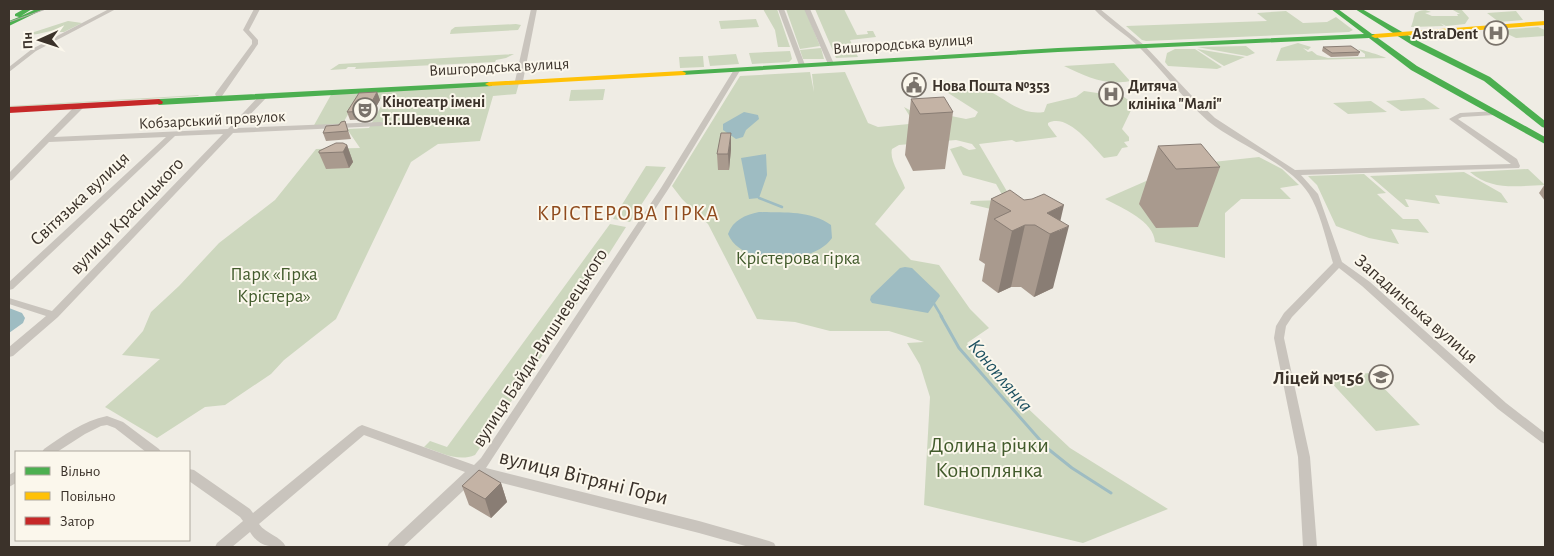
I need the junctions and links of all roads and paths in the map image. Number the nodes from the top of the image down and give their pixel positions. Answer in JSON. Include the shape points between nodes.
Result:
{"nodes":[{"id":1,"x":41,"y":9,"type":"edge"},
{"id":2,"x":50,"y":9,"type":"edge"},
{"id":3,"x":113,"y":9,"type":"edge"},
{"id":4,"x":257,"y":9,"type":"edge"},
{"id":5,"x":534,"y":9,"type":"edge"},
{"id":6,"x":781,"y":9,"type":"edge"},
{"id":7,"x":807,"y":9,"type":"edge"},
{"id":8,"x":1098,"y":9,"type":"edge"},
{"id":9,"x":1359,"y":9,"type":"edge"},
{"id":10,"x":1335,"y":10,"type":"edge"},
{"id":11,"x":23,"y":13,"type":"edge"},
{"id":12,"x":1545,"y":23,"type":"edge"},
{"id":13,"x":9,"y":24,"type":"edge"},
{"id":14,"x":1400,"y":34,"type":"junction"},
{"id":15,"x":1371,"y":36,"type":"junction"},
{"id":16,"x":1142,"y":46,"type":"junction"},
{"id":17,"x":830,"y":64,"type":"junction"},
{"id":18,"x":802,"y":65,"type":"junction"},
{"id":19,"x":737,"y":69,"type":"junction"},
{"id":20,"x":9,"y":70,"type":"edge"},
{"id":21,"x":519,"y":81,"type":"junction"},
{"id":22,"x":219,"y":94,"type":"junction"},
{"id":23,"x":264,"y":96,"type":"junction"},
{"id":24,"x":1511,"y":98,"type":"junction"},
{"id":25,"x":1471,"y":100,"type":"junction"},
{"id":26,"x":9,"y":104,"type":"edge"},
{"id":27,"x":80,"y":106,"type":"junction"},
{"id":28,"x":9,"y":110,"type":"edge"},
{"id":29,"x":1494,"y":113,"type":"junction"},
{"id":30,"x":380,"y":124,"type":"dead end"},
{"id":31,"x":1545,"y":126,"type":"edge"},
{"id":32,"x":1522,"y":128,"type":"junction"},
{"id":33,"x":229,"y":132,"type":"junction"},
{"id":34,"x":172,"y":135,"type":"junction"},
{"id":35,"x":45,"y":140,"type":"junction"},
{"id":36,"x":1544,"y":140,"type":"edge"},
{"id":37,"x":1294,"y":173,"type":"junction"},
{"id":38,"x":9,"y":178,"type":"edge"},
{"id":39,"x":1338,"y":263,"type":"junction"},
{"id":40,"x":9,"y":287,"type":"edge"},
{"id":41,"x":9,"y":301,"type":"edge"},
{"id":42,"x":54,"y":315,"type":"junction"},
{"id":43,"x":9,"y":353,"type":"edge"},
{"id":44,"x":1545,"y":439,"type":"edge"},
{"id":45,"x":49,"y":451,"type":"edge"},
{"id":46,"x":153,"y":451,"type":"edge"},
{"id":47,"x":476,"y":471,"type":"junction"},
{"id":48,"x":190,"y":475,"type":"edge"},
{"id":49,"x":251,"y":524,"type":"junction"},
{"id":50,"x":222,"y":547,"type":"edge"},
{"id":51,"x":278,"y":547,"type":"edge"},
{"id":52,"x":394,"y":547,"type":"edge"},
{"id":53,"x":769,"y":547,"type":"edge"},
{"id":54,"x":1310,"y":547,"type":"edge"}],
"edges":[{"from":1,"to":11,"type":"main road"},
{"from":2,"to":11,"type":"main road"},
{"from":3,"to":20,"type":"street","via":[[34,50]]},
{"from":4,"to":22,"type":"street","via":[[246,30],[255,44]]},
{"from":5,"to":21,"type":"street"},
{"from":6,"to":18,"type":"street"},
{"from":7,"to":17,"type":"street"},
{"from":8,"to":16,"type":"street","name":"Западинська вулиця"},
{"from":9,"to":10,"type":"main road","via":[[1356,14]]},
{"from":9,"to":14,"type":"main road"},
{"from":10,"to":15,"type":"main road"},
{"from":11,"to":13,"type":"main road"},
{"from":12,"to":14,"type":"main road","name":"Вишгородська вулиця"},
{"from":14,"to":15,"type":"main road","name":"Вишгородська вулиця"},
{"from":14,"to":24,"type":"main road","via":[[1472,70]]},
{"from":15,"to":16,"type":"main road","name":"Вишгородська вулиця"},
{"from":15,"to":25,"type":"main road","via":[[1414,68]]},
{"from":16,"to":17,"type":"main road","name":"Вишгородська вулиця"},
{"from":16,"to":37,"type":"street","name":"Западинська вулиця","via":[[1212,120]]},
{"from":17,"to":18,"type":"main road","name":"Вишгородська вулиця"},
{"from":18,"to":19,"type":"main road","name":"Вишгородська вулиця"},
{"from":19,"to":21,"type":"main road","name":"Вишгородська вулиця"},
{"from":19,"to":47,"type":"street","name":"вулиця Байди-Вишневецького","via":[[665,188]]},
{"from":21,"to":23,"type":"main road","name":"Вишгородська вулиця"},
{"from":22,"to":23,"type":"main road","name":"Вишгородська вулиця"},
{"from":22,"to":26,"type":"main road","name":"Вишгородська вулиця"},
{"from":23,"to":27,"type":"main road","name":"Вишгородська вулиця"},
{"from":23,"to":33,"type":"street","name":"вулиця Красицького"},
{"from":24,"to":25,"type":"main road","via":[[1514,105],[1505,108]]},
{"from":24,"to":31,"type":"main road"},
{"from":25,"to":29,"type":"main road"},
{"from":27,"to":28,"type":"main road","name":"Вишгородська вулиця"},
{"from":27,"to":35,"type":"street"},
{"from":29,"to":32,"type":"main road"},
{"from":29,"to":37,"type":"street","via":[[1460,115],[1453,119],[1514,161],[1516,166]]},
{"from":30,"to":33,"type":"street","name":"Кобзарський провулок"},
{"from":31,"to":32,"type":"main road","via":[[1526,122],[1520,124]]},
{"from":32,"to":36,"type":"main road"},
{"from":33,"to":34,"type":"street","name":"Кобзарський провулок"},
{"from":33,"to":42,"type":"street","name":"вулиця Красицького"},
{"from":34,"to":35,"type":"street","name":"Кобзарський провулок"},
{"from":34,"to":40,"type":"street","name":"Світязька вулиця"},
{"from":35,"to":38,"type":"street"},
{"from":37,"to":39,"type":"street","name":"Западинська вулиця","via":[[1314,194],[1328,226]]},
{"from":39,"to":44,"type":"street","name":"Западинська вулиця","via":[[1366,284],[1502,406]]},
{"from":39,"to":54,"type":"street","via":[[1288,315],[1281,326],[1279,338],[1304,457]]},
{"from":41,"to":42,"type":"street"},
{"from":42,"to":43,"type":"street","name":"вулиця Красицького"},
{"from":45,"to":46,"type":"street","via":[[92,425],[112,421]]},
{"from":47,"to":49,"type":"street","name":"вулиця Вітряні Гори","via":[[362,430]]},
{"from":47,"to":52,"type":"street","name":"вулиця Байди-Вишневецького"},
{"from":47,"to":53,"type":"street","name":"вулиця Вітряні Гори"},
{"from":48,"to":49,"type":"street","via":[[245,513]]},
{"from":49,"to":50,"type":"street"},
{"from":49,"to":51,"type":"street","via":[[258,534]]}]}
